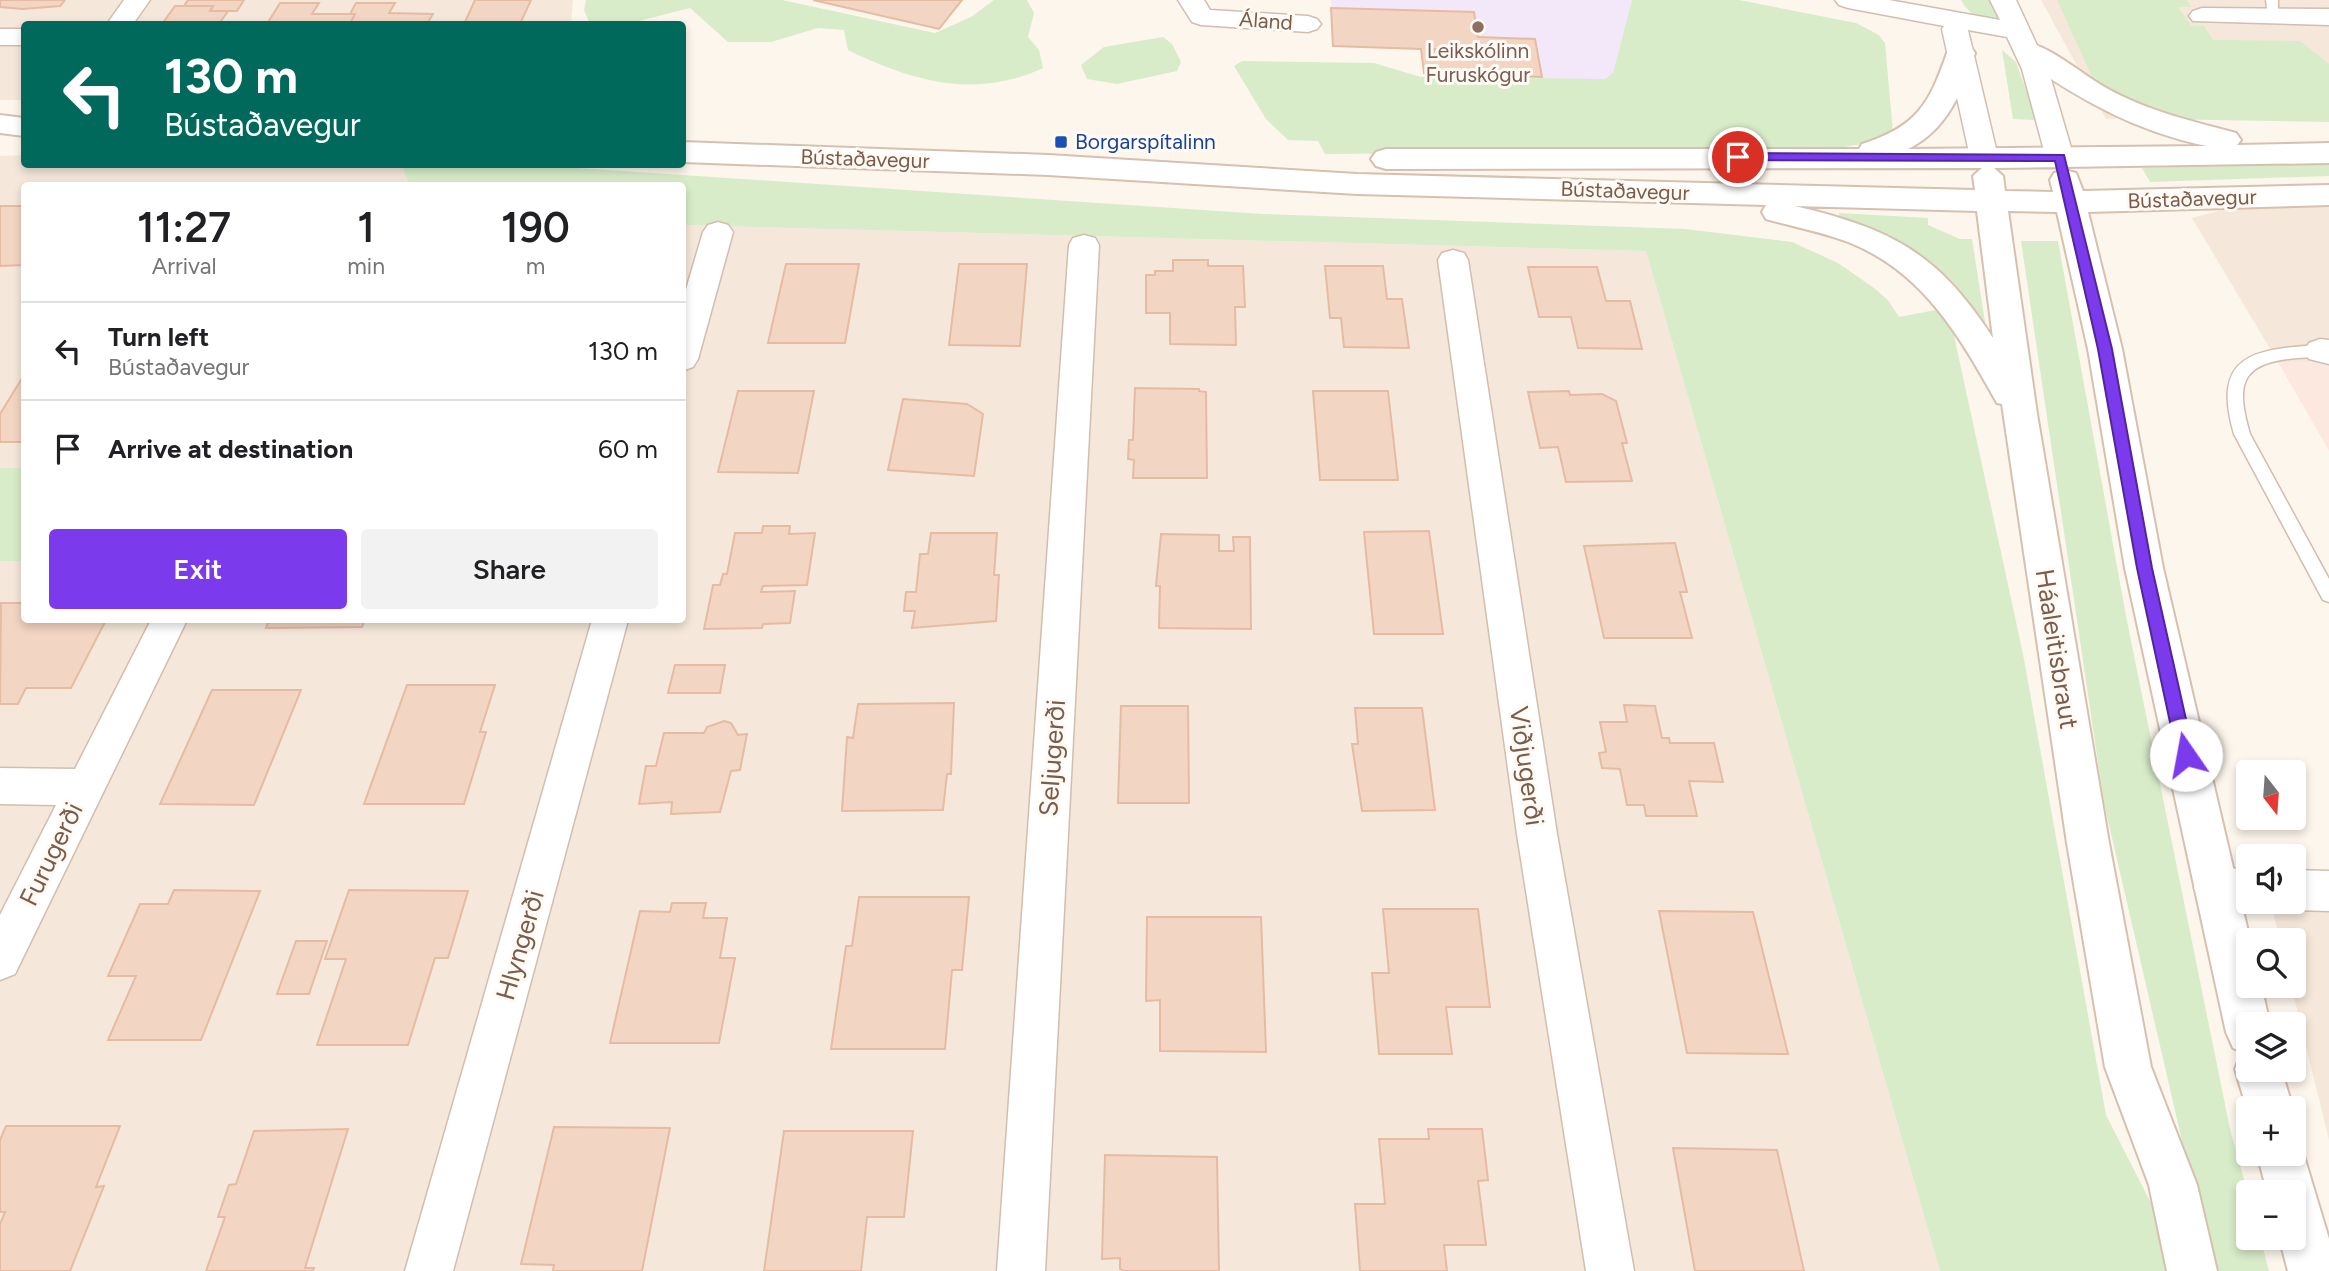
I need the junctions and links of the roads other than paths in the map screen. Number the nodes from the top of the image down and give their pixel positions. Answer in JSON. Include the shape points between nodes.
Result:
{"nodes":[{"id":1,"x":137,"y":0,"type":"edge"},
{"id":2,"x":1191,"y":0,"type":"edge"},
{"id":3,"x":1848,"y":0,"type":"edge"},
{"id":4,"x":2003,"y":0,"type":"edge"},
{"id":5,"x":2273,"y":8,"type":"edge"},
{"id":6,"x":1952,"y":10,"type":"edge"},
{"id":7,"x":2203,"y":16,"type":"dead end"},
{"id":8,"x":2329,"y":17,"type":"edge"},
{"id":9,"x":122,"y":21,"type":"edge"},
{"id":10,"x":1308,"y":24,"type":"dead end"},
{"id":11,"x":0,"y":37,"type":"edge"},
{"id":12,"x":21,"y":37,"type":"edge"},
{"id":13,"x":2024,"y":42,"type":"junction"},
{"id":14,"x":1961,"y":53,"type":"junction"},
{"id":15,"x":0,"y":124,"type":"edge"},
{"id":16,"x":21,"y":127,"type":"edge"},
{"id":17,"x":21,"y":140,"type":"edge"},
{"id":18,"x":0,"y":141,"type":"edge"},
{"id":19,"x":686,"y":152,"type":"edge"},
{"id":20,"x":2329,"y":153,"type":"edge"},
{"id":21,"x":1848,"y":156,"type":"junction"},
{"id":22,"x":1984,"y":157,"type":"junction"},
{"id":23,"x":2060,"y":158,"type":"junction"},
{"id":24,"x":1048,"y":165,"type":"junction"},
{"id":25,"x":1686,"y":192,"type":"junction"},
{"id":26,"x":2329,"y":195,"type":"edge"},
{"id":27,"x":1993,"y":201,"type":"junction"},
{"id":28,"x":2071,"y":202,"type":"junction"},
{"id":29,"x":718,"y":232,"type":"dead end"},
{"id":30,"x":1084,"y":245,"type":"dead end"},
{"id":31,"x":1453,"y":260,"type":"dead end"},
{"id":32,"x":686,"y":345,"type":"edge"},
{"id":33,"x":2324,"y":351,"type":"edge"},
{"id":34,"x":2020,"y":414,"type":"junction"},
{"id":35,"x":2329,"y":595,"type":"edge"},
{"id":36,"x":167,"y":623,"type":"edge"},
{"id":37,"x":609,"y":623,"type":"edge"},
{"id":38,"x":0,"y":786,"type":"edge"},
{"id":39,"x":84,"y":787,"type":"junction"},
{"id":40,"x":2232,"y":888,"type":"edge"},
{"id":41,"x":2306,"y":890,"type":"edge"},
{"id":42,"x":2329,"y":891,"type":"edge"},
{"id":43,"x":0,"y":959,"type":"edge"},
{"id":44,"x":2247,"y":1012,"type":"edge"},
{"id":45,"x":2306,"y":1246,"type":"edge"},
{"id":46,"x":429,"y":1271,"type":"edge"},
{"id":47,"x":1021,"y":1271,"type":"edge"},
{"id":48,"x":1610,"y":1271,"type":"edge"},
{"id":49,"x":2192,"y":1271,"type":"edge"},
{"id":50,"x":2313,"y":1271,"type":"edge"}],
"edges":[{"from":1,"to":9,"type":"street"},
{"from":2,"to":10,"type":"street","name":"Áland","via":[[1201,17]]},
{"from":3,"to":6,"type":"street"},
{"from":4,"to":13,"type":"street"},
{"from":5,"to":7,"type":"street"},
{"from":5,"to":8,"type":"street"},
{"from":6,"to":13,"type":"street"},
{"from":6,"to":14,"type":"street","name":"Háaleitisbraut"},
{"from":11,"to":12,"type":"street"},
{"from":13,"to":20,"type":"main road","via":[[2084,89],[2170,128]]},
{"from":13,"to":23,"type":"street"},
{"from":14,"to":21,"type":"main road","via":[[1947,95],[1923,128],[1882,148]]},
{"from":14,"to":22,"type":"street","name":"Háaleitisbraut"},
{"from":15,"to":16,"type":"main road"},
{"from":17,"to":18,"type":"main road"},
{"from":19,"to":24,"type":"main road","name":"Bústaðavegur"},
{"from":20,"to":23,"type":"main road","name":"Bústaðavegur"},
{"from":21,"to":22,"type":"main road","name":"Bústaðavegur"},
{"from":21,"to":24,"type":"main road","name":"Bústaðavegur"},
{"from":22,"to":23,"type":"main road","name":"Bústaðavegur"},
{"from":22,"to":27,"type":"main road","name":"Háaleitisbraut"},
{"from":23,"to":28,"type":"main road"},
{"from":24,"to":25,"type":"main road","name":"Bústaðavegur","via":[[1357,184]]},
{"from":25,"to":27,"type":"main road","name":"Bústaðavegur"},
{"from":25,"to":34,"type":"main road","via":[[1850,229],[1901,254],[1952,300]]},
{"from":26,"to":28,"type":"main road","name":"Bústaðavegur"},
{"from":27,"to":28,"type":"main road","name":"Bústaðavegur"},
{"from":27,"to":34,"type":"main road","name":"Háaleitisbraut"},
{"from":28,"to":40,"type":"main road","via":[[2105,349],[2144,568]]},
{"from":29,"to":32,"type":"street"},
{"from":30,"to":47,"type":"street","name":"Seljugerði"},
{"from":31,"to":48,"type":"street","name":"Viðjugerði","via":[[1537,834]]},
{"from":33,"to":35,"type":"lane","via":[[2277,352],[2250,362],[2232,384],[2232,410]]},
{"from":34,"to":49,"type":"main road","name":"Háaleitisbraut","via":[[2128,1067],[2173,1185]]},
{"from":36,"to":39,"type":"street","name":"Furugerði"},
{"from":37,"to":46,"type":"street","name":"Hlyngerði"},
{"from":38,"to":39,"type":"street","name":"Furugerði"},
{"from":39,"to":43,"type":"street","name":"Furugerði"},
{"from":40,"to":44,"type":"main road"},
{"from":41,"to":42,"type":"street"},
{"from":45,"to":50,"type":"main road"}]}
